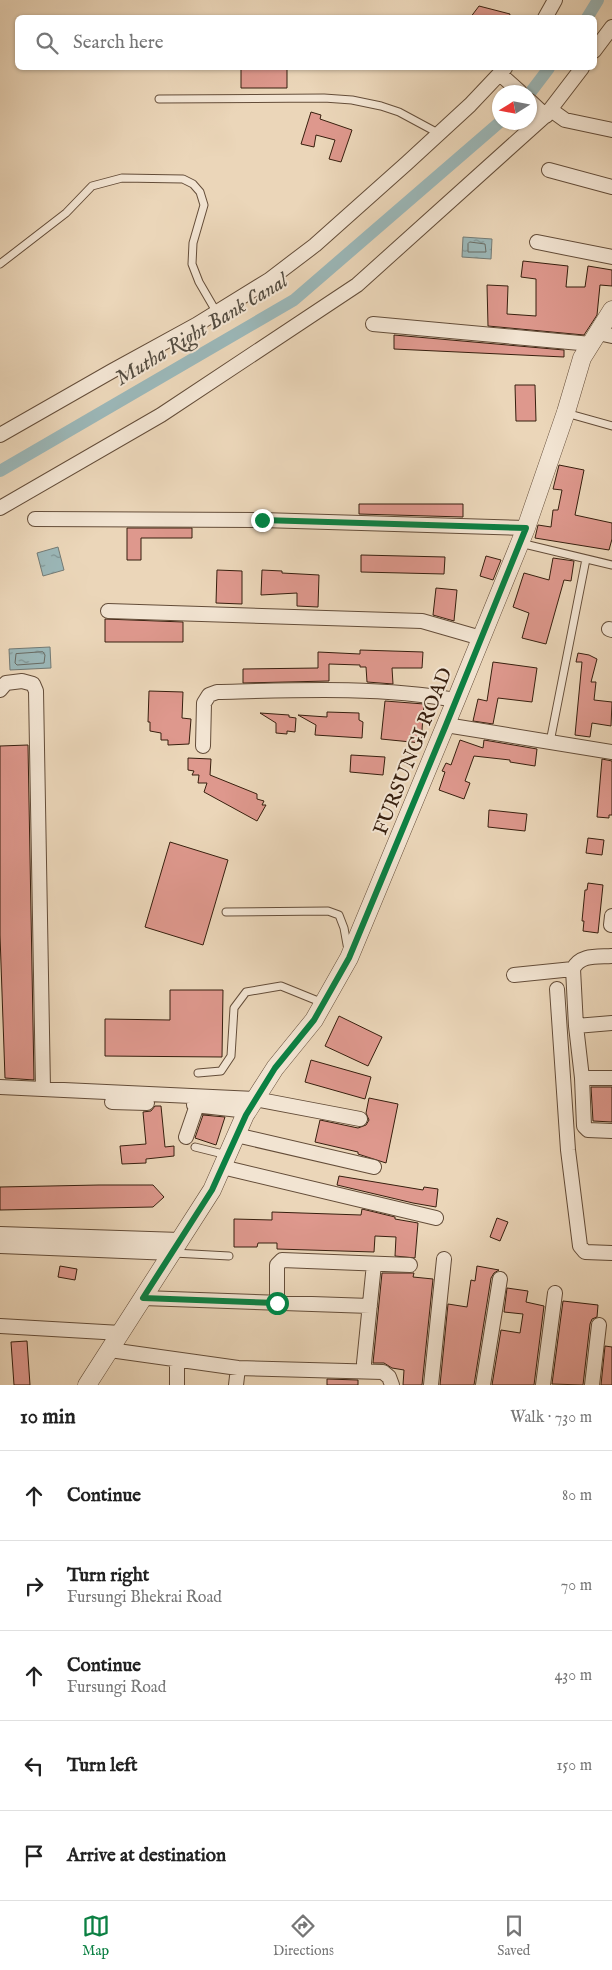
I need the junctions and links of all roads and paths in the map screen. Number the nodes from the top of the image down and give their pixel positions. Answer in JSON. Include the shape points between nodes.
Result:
{"nodes":[{"id":1,"x":556,"y":0,"type":"edge"},
{"id":2,"x":548,"y":15,"type":"edge"},
{"id":3,"x":612,"y":27,"type":"edge"},
{"id":4,"x":597,"y":47,"type":"edge"},
{"id":5,"x":580,"y":70,"type":"edge"},
{"id":6,"x":503,"y":73,"type":"edge"},
{"id":7,"x":514,"y":85,"type":"edge"},
{"id":8,"x":159,"y":99,"type":"dead end"},
{"id":9,"x":542,"y":109,"type":"edge"},
{"id":10,"x":612,"y":130,"type":"edge"},
{"id":11,"x":438,"y":133,"type":"junction"},
{"id":12,"x":549,"y":170,"type":"dead end"},
{"id":13,"x":612,"y":187,"type":"edge"},
{"id":14,"x":537,"y":242,"type":"dead end"},
{"id":15,"x":612,"y":256,"type":"edge"},
{"id":16,"x":0,"y":264,"type":"edge"},
{"id":17,"x":612,"y":310,"type":"edge"},
{"id":18,"x":217,"y":312,"type":"junction"},
{"id":19,"x":373,"y":324,"type":"dead end"},
{"id":20,"x":600,"y":338,"type":"edge"},
{"id":21,"x":566,"y":412,"type":"junction"},
{"id":22,"x":612,"y":426,"type":"edge"},
{"id":23,"x":0,"y":435,"type":"edge"},
{"id":24,"x":0,"y":508,"type":"edge"},
{"id":25,"x":36,"y":518,"type":"dead end"},
{"id":26,"x":523,"y":535,"type":"junction"},
{"id":27,"x":586,"y":559,"type":"junction"},
{"id":28,"x":612,"y":565,"type":"edge"},
{"id":29,"x":108,"y":611,"type":"dead end"},
{"id":30,"x":481,"y":638,"type":"junction"},
{"id":31,"x":0,"y":690,"type":"edge"},
{"id":32,"x":456,"y":700,"type":"junction"},
{"id":33,"x":446,"y":725,"type":"junction"},
{"id":34,"x":550,"y":742,"type":"junction"},
{"id":35,"x":203,"y":746,"type":"dead end"},
{"id":36,"x":612,"y":752,"type":"edge"},
{"id":37,"x":226,"y":912,"type":"dead end"},
{"id":38,"x":612,"y":956,"type":"edge"},
{"id":39,"x":349,"y":958,"type":"junction"},
{"id":40,"x":573,"y":969,"type":"junction"},
{"id":41,"x":514,"y":975,"type":"dead end"},
{"id":42,"x":557,"y":989,"type":"dead end"},
{"id":43,"x":324,"y":1003,"type":"junction"},
{"id":44,"x":612,"y":1023,"type":"edge"},
{"id":45,"x":576,"y":1026,"type":"junction"},
{"id":46,"x":198,"y":1073,"type":"dead end"},
{"id":47,"x":582,"y":1078,"type":"junction"},
{"id":48,"x":612,"y":1078,"type":"edge"},
{"id":49,"x":0,"y":1087,"type":"edge"},
{"id":50,"x":43,"y":1088,"type":"junction"},
{"id":51,"x":112,"y":1102,"type":"dead end"},
{"id":52,"x":197,"y":1105,"type":"junction"},
{"id":53,"x":251,"y":1105,"type":"junction"},
{"id":54,"x":360,"y":1119,"type":"dead end"},
{"id":55,"x":612,"y":1130,"type":"edge"},
{"id":56,"x":236,"y":1135,"type":"junction"},
{"id":57,"x":191,"y":1142,"type":"joint"},
{"id":58,"x":225,"y":1161,"type":"junction"},
{"id":59,"x":374,"y":1167,"type":"dead end"},
{"id":60,"x":436,"y":1218,"type":"dead end"},
{"id":61,"x":0,"y":1234,"type":"edge"},
{"id":62,"x":0,"y":1246,"type":"edge"},
{"id":63,"x":176,"y":1247,"type":"junction"},
{"id":64,"x":612,"y":1253,"type":"edge"},
{"id":65,"x":229,"y":1256,"type":"dead end"},
{"id":66,"x":444,"y":1259,"type":"dead end"},
{"id":67,"x":374,"y":1264,"type":"junction"},
{"id":68,"x":410,"y":1265,"type":"dead end"},
{"id":69,"x":500,"y":1279,"type":"dead end"},
{"id":70,"x":555,"y":1293,"type":"dead end"},
{"id":71,"x":143,"y":1298,"type":"junction"},
{"id":72,"x":277,"y":1303,"type":"junction"},
{"id":73,"x":370,"y":1306,"type":"junction"},
{"id":74,"x":599,"y":1325,"type":"dead end"},
{"id":75,"x":0,"y":1326,"type":"edge"},
{"id":76,"x":121,"y":1332,"type":"junction"},
{"id":77,"x":110,"y":1350,"type":"junction"},
{"id":78,"x":177,"y":1360,"type":"junction"},
{"id":79,"x":364,"y":1363,"type":"dead end"},
{"id":80,"x":238,"y":1368,"type":"junction"},
{"id":81,"x":324,"y":1378,"type":"edge"},
{"id":82,"x":87,"y":1385,"type":"edge"},
{"id":83,"x":177,"y":1385,"type":"edge"},
{"id":84,"x":236,"y":1385,"type":"edge"},
{"id":85,"x":392,"y":1385,"type":"edge"},
{"id":86,"x":431,"y":1385,"type":"edge"},
{"id":87,"x":484,"y":1385,"type":"edge"},
{"id":88,"x":543,"y":1385,"type":"edge"},
{"id":89,"x":592,"y":1385,"type":"edge"}],
"edges":[{"from":1,"to":2,"type":"street"},
{"from":3,"to":4,"type":"street"},
{"from":5,"to":9,"type":"street"},
{"from":6,"to":7,"type":"street"},
{"from":6,"to":11,"type":"street"},
{"from":8,"to":11,"type":"lane","via":[[352,100],[399,112]]},
{"from":9,"to":10,"type":"street","via":[[565,120]]},
{"from":9,"to":24,"type":"street","via":[[357,285],[161,415]]},
{"from":11,"to":18,"type":"street","via":[[315,245],[269,280]]},
{"from":12,"to":13,"type":"street"},
{"from":14,"to":15,"type":"street"},
{"from":16,"to":18,"type":"lane","via":[[66,213],[92,186],[122,178],[183,179],[194,184],[204,205],[193,243],[192,264]]},
{"from":17,"to":20,"type":"street","name":"FURSUNGI ROAD"},
{"from":18,"to":23,"type":"street"},
{"from":19,"to":20,"type":"street"},
{"from":20,"to":21,"type":"street","name":"FURSUNGI ROAD","via":[[582,358]]},
{"from":21,"to":22,"type":"lane"},
{"from":21,"to":26,"type":"street","name":"FURSUNGI ROAD"},
{"from":25,"to":26,"type":"street","via":[[262,520]]},
{"from":26,"to":27,"type":"lane"},
{"from":26,"to":30,"type":"street","name":"FURSUNGI ROAD"},
{"from":27,"to":28,"type":"lane"},
{"from":27,"to":34,"type":"lane"},
{"from":29,"to":30,"type":"street","via":[[422,621]]},
{"from":30,"to":32,"type":"street","name":"FURSUNGI ROAD"},
{"from":31,"to":50,"type":"street","via":[[6,683],[22,681],[33,684],[36,691]]},
{"from":32,"to":33,"type":"street","name":"FURSUNGI ROAD"},
{"from":32,"to":35,"type":"street","via":[[418,693],[217,692],[208,695],[204,703]]},
{"from":33,"to":34,"type":"street"},
{"from":33,"to":39,"type":"street","name":"FURSUNGI ROAD"},
{"from":34,"to":36,"type":"street"},
{"from":37,"to":39,"type":"lane","via":[[328,911],[339,915]]},
{"from":38,"to":40,"type":"street","via":[[582,958]]},
{"from":39,"to":43,"type":"street","name":"FURSUNGI ROAD"},
{"from":40,"to":41,"type":"street"},
{"from":40,"to":45,"type":"street"},
{"from":42,"to":64,"type":"street","via":[[568,1150],[580,1246],[585,1252]]},
{"from":43,"to":46,"type":"lane","via":[[281,986],[246,992],[234,1008],[231,1056],[221,1071]]},
{"from":43,"to":53,"type":"street","name":"FURSUNGI ROAD"},
{"from":44,"to":45,"type":"street"},
{"from":45,"to":47,"type":"street"},
{"from":47,"to":48,"type":"street"},
{"from":47,"to":55,"type":"street","via":[[584,1126],[588,1130]]},
{"from":49,"to":50,"type":"street"},
{"from":50,"to":53,"type":"street"},
{"from":51,"to":52,"type":"street"},
{"from":52,"to":53,"type":"street"},
{"from":52,"to":57,"type":"street"},
{"from":53,"to":54,"type":"street"},
{"from":53,"to":56,"type":"street","name":"FURSUNGI ROAD"},
{"from":56,"to":58,"type":"street","name":"FURSUNGI ROAD"},
{"from":56,"to":59,"type":"street"},
{"from":57,"to":58,"type":"lane"},
{"from":58,"to":60,"type":"street"},
{"from":58,"to":63,"type":"street","name":"FURSUNGI ROAD","via":[[212,1190]]},
{"from":61,"to":63,"type":"street"},
{"from":62,"to":63,"type":"street"},
{"from":63,"to":65,"type":"lane"},
{"from":63,"to":71,"type":"street","name":"FURSUNGI ROAD"},
{"from":66,"to":86,"type":"street"},
{"from":67,"to":68,"type":"street"},
{"from":67,"to":72,"type":"street","via":[[282,1260],[277,1265]]},
{"from":67,"to":73,"type":"street"},
{"from":69,"to":87,"type":"street"},
{"from":70,"to":88,"type":"street"},
{"from":71,"to":72,"type":"street"},
{"from":71,"to":76,"type":"street","name":"FURSUNGI ROAD"},
{"from":72,"to":73,"type":"street"},
{"from":73,"to":79,"type":"street"},
{"from":74,"to":89,"type":"street"},
{"from":75,"to":76,"type":"street"},
{"from":76,"to":77,"type":"street","name":"FURSUNGI ROAD"},
{"from":77,"to":78,"type":"street"},
{"from":77,"to":82,"type":"street","name":"FURSUNGI ROAD"},
{"from":78,"to":80,"type":"street"},
{"from":78,"to":83,"type":"street"},
{"from":80,"to":81,"type":"street"},
{"from":80,"to":84,"type":"street"},
{"from":81,"to":85,"type":"street","via":[[383,1372]]}]}
